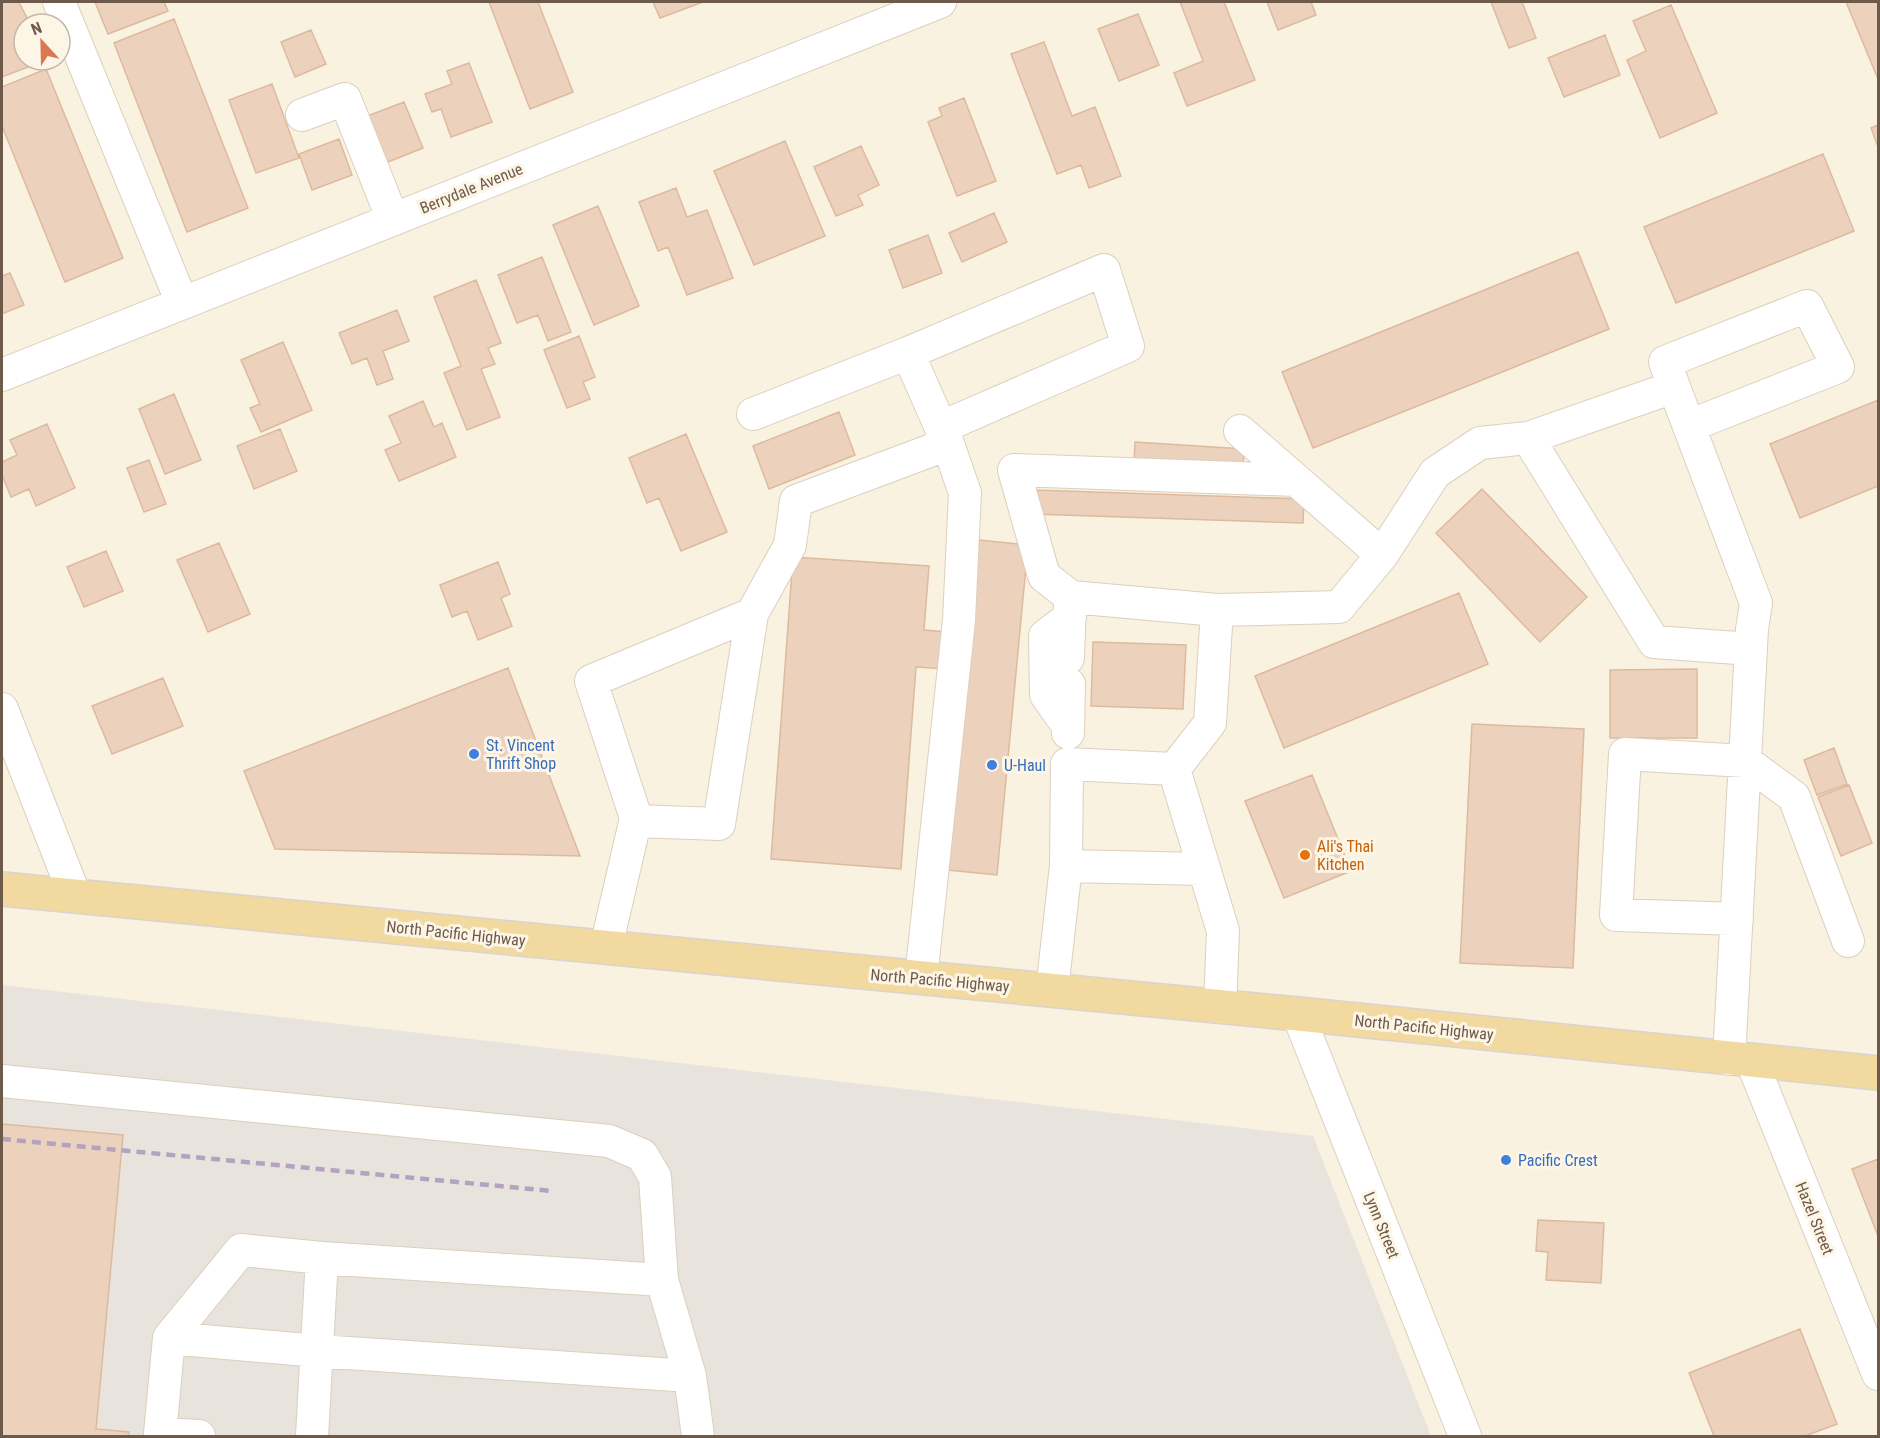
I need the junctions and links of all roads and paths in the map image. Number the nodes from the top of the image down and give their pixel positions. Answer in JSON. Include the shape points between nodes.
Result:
{"nodes":[{"id":1,"x":59,"y":2,"type":"edge"},
{"id":2,"x":940,"y":2,"type":"edge"},
{"id":3,"x":302,"y":115,"type":"dead end"},
{"id":4,"x":393,"y":220,"type":"junction"},
{"id":5,"x":182,"y":303,"type":"junction"},
{"id":6,"x":908,"y":353,"type":"junction"},
{"id":7,"x":2,"y":375,"type":"edge"},
{"id":8,"x":1674,"y":387,"type":"junction"},
{"id":9,"x":753,"y":414,"type":"dead end"},
{"id":10,"x":1689,"y":426,"type":"junction"},
{"id":11,"x":1240,"y":431,"type":"dead end"},
{"id":12,"x":945,"y":436,"type":"junction"},
{"id":13,"x":1528,"y":438,"type":"junction"},
{"id":14,"x":1296,"y":480,"type":"junction"},
{"id":15,"x":1382,"y":555,"type":"junction"},
{"id":16,"x":1070,"y":607,"type":"junction"},
{"id":17,"x":1217,"y":610,"type":"junction"},
{"id":18,"x":752,"y":614,"type":"junction"},
{"id":19,"x":1751,"y":649,"type":"junction"},
{"id":20,"x":2,"y":709,"type":"edge"},
{"id":21,"x":1068,"y":726,"type":"junction"},
{"id":22,"x":1744,"y":761,"type":"junction"},
{"id":23,"x":1067,"y":764,"type":"junction"},
{"id":24,"x":1174,"y":769,"type":"junction"},
{"id":25,"x":636,"y":821,"type":"junction"},
{"id":26,"x":1066,"y":866,"type":"junction"},
{"id":27,"x":1204,"y":869,"type":"junction"},
{"id":28,"x":2,"y":889,"type":"edge"},
{"id":29,"x":75,"y":896,"type":"junction"},
{"id":30,"x":1737,"y":919,"type":"junction"},
{"id":31,"x":1848,"y":941,"type":"dead end"},
{"id":32,"x":606,"y":947,"type":"junction"},
{"id":33,"x":921,"y":978,"type":"junction"},
{"id":34,"x":1052,"y":990,"type":"junction"},
{"id":35,"x":1220,"y":1006,"type":"junction"},
{"id":36,"x":1298,"y":1014,"type":"junction"},
{"id":37,"x":1741,"y":1060,"type":"junction"},
{"id":38,"x":1878,"y":1073,"type":"edge"},
{"id":39,"x":2,"y":1081,"type":"edge"},
{"id":40,"x":322,"y":1258,"type":"junction"},
{"id":41,"x":662,"y":1280,"type":"junction"},
{"id":42,"x":169,"y":1338,"type":"junction"},
{"id":43,"x":318,"y":1351,"type":"junction"},
{"id":44,"x":1878,"y":1374,"type":"edge"},
{"id":45,"x":690,"y":1376,"type":"junction"},
{"id":46,"x":199,"y":1437,"type":"edge"},
{"id":47,"x":312,"y":1437,"type":"edge"},
{"id":48,"x":698,"y":1437,"type":"edge"},
{"id":49,"x":1465,"y":1437,"type":"edge"}],
"edges":[{"from":1,"to":5,"type":"street"},
{"from":2,"to":4,"type":"street","name":"Berrydale Avenue"},
{"from":3,"to":4,"type":"street","via":[[345,99]]},
{"from":4,"to":5,"type":"street","name":"Berrydale Avenue"},
{"from":5,"to":7,"type":"street","name":"Berrydale Avenue"},
{"from":6,"to":9,"type":"street"},
{"from":6,"to":12,"type":"street"},
{"from":6,"to":12,"type":"street","via":[[1104,270],[1128,346]]},
{"from":8,"to":10,"type":"street"},
{"from":8,"to":10,"type":"street","via":[[1665,362],[1807,306],[1838,368]]},
{"from":8,"to":13,"type":"street"},
{"from":10,"to":19,"type":"street","via":[[1756,603]]},
{"from":11,"to":14,"type":"street"},
{"from":12,"to":18,"type":"street","via":[[796,501],[790,545]]},
{"from":12,"to":33,"type":"street","via":[[965,493],[962,574]]},
{"from":13,"to":15,"type":"street","via":[[1480,443],[1435,473]]},
{"from":13,"to":19,"type":"street","via":[[1654,642]]},
{"from":14,"to":15,"type":"street"},
{"from":14,"to":16,"type":"street","via":[[1014,470],[1044,576]]},
{"from":15,"to":17,"type":"street","via":[[1339,607]]},
{"from":16,"to":17,"type":"street"},
{"from":16,"to":21,"type":"street"},
{"from":16,"to":21,"type":"street","via":[[1045,636],[1046,695]]},
{"from":17,"to":24,"type":"street","via":[[1210,723]]},
{"from":18,"to":25,"type":"street","via":[[719,824]]},
{"from":18,"to":25,"type":"street","via":[[591,681]]},
{"from":19,"to":22,"type":"street"},
{"from":20,"to":29,"type":"street"},
{"from":21,"to":23,"type":"street"},
{"from":22,"to":30,"type":"street"},
{"from":22,"to":30,"type":"street","via":[[1625,754],[1616,915]]},
{"from":22,"to":31,"type":"street","via":[[1794,797]]},
{"from":23,"to":24,"type":"street"},
{"from":23,"to":26,"type":"street"},
{"from":24,"to":27,"type":"street"},
{"from":25,"to":32,"type":"street"},
{"from":26,"to":27,"type":"street"},
{"from":26,"to":34,"type":"street"},
{"from":27,"to":35,"type":"street","via":[[1223,931]]},
{"from":28,"to":29,"type":"main road","name":"North Pacific Highway"},
{"from":29,"to":32,"type":"main road","name":"North Pacific Highway"},
{"from":30,"to":37,"type":"street"},
{"from":32,"to":33,"type":"main road","name":"North Pacific Highway"},
{"from":33,"to":34,"type":"main road","name":"North Pacific Highway"},
{"from":34,"to":35,"type":"main road","name":"North Pacific Highway"},
{"from":35,"to":36,"type":"main road","name":"North Pacific Highway"},
{"from":36,"to":37,"type":"main road","name":"North Pacific Highway"},
{"from":36,"to":49,"type":"street","name":"Lynn Street"},
{"from":37,"to":38,"type":"main road","name":"North Pacific Highway"},
{"from":37,"to":44,"type":"street","name":"Hazel Street"},
{"from":39,"to":41,"type":"street","via":[[609,1141],[642,1155],[655,1178]]},
{"from":40,"to":41,"type":"street"},
{"from":40,"to":42,"type":"street","via":[[241,1250]]},
{"from":40,"to":43,"type":"street"},
{"from":41,"to":45,"type":"street"},
{"from":42,"to":43,"type":"street"},
{"from":42,"to":46,"type":"street","via":[[160,1434]]},
{"from":43,"to":45,"type":"street"},
{"from":43,"to":47,"type":"street"},
{"from":45,"to":48,"type":"street"}]}
